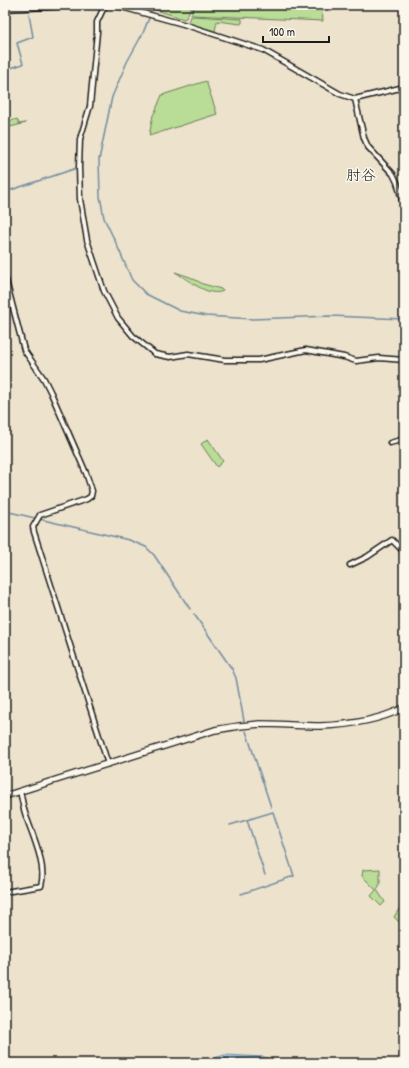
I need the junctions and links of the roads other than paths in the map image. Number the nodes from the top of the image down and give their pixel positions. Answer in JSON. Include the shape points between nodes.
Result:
{"nodes":[{"id":1,"x":89,"y":5,"type":"edge"},
{"id":2,"x":105,"y":5,"type":"edge"},
{"id":3,"x":114,"y":5,"type":"edge"},
{"id":4,"x":5,"y":9,"type":"edge"},
{"id":5,"x":404,"y":87,"type":"edge"},
{"id":6,"x":355,"y":99,"type":"junction"},
{"id":7,"x":404,"y":207,"type":"edge"},
{"id":8,"x":5,"y":278,"type":"edge"},
{"id":9,"x":404,"y":360,"type":"edge"},
{"id":10,"x":404,"y":439,"type":"edge"},
{"id":11,"x":390,"y":443,"type":"dead end"},
{"id":12,"x":404,"y":552,"type":"edge"},
{"id":13,"x":350,"y":564,"type":"dead end"},
{"id":14,"x":404,"y":708,"type":"edge"},
{"id":15,"x":108,"y":764,"type":"junction"},
{"id":16,"x":20,"y":791,"type":"junction"},
{"id":17,"x":5,"y":796,"type":"edge"},
{"id":18,"x":5,"y":892,"type":"edge"}],
"edges":[{"from":1,"to":4,"type":"street"},
{"from":2,"to":9,"type":"street","via":[[97,22],[90,106],[80,139],[80,199],[88,240],[104,291],[125,327],[155,354],[165,357],[188,354],[225,360],[259,360],[306,350],[356,361],[379,358]]},
{"from":3,"to":6,"type":"street","via":[[263,50],[340,94]]},
{"from":5,"to":6,"type":"street"},
{"from":6,"to":7,"type":"street","via":[[364,138],[374,155],[393,174]]},
{"from":8,"to":15,"type":"street","via":[[24,350],[51,393],[92,491],[87,499],[40,515],[33,527]]},
{"from":10,"to":11,"type":"street"},
{"from":12,"to":13,"type":"street","via":[[392,540],[367,557]]},
{"from":14,"to":15,"type":"street","via":[[345,724],[261,724],[221,729]]},
{"from":15,"to":16,"type":"street"},
{"from":16,"to":17,"type":"street"},
{"from":16,"to":18,"type":"street","via":[[41,862],[43,882],[41,886]]}]}
